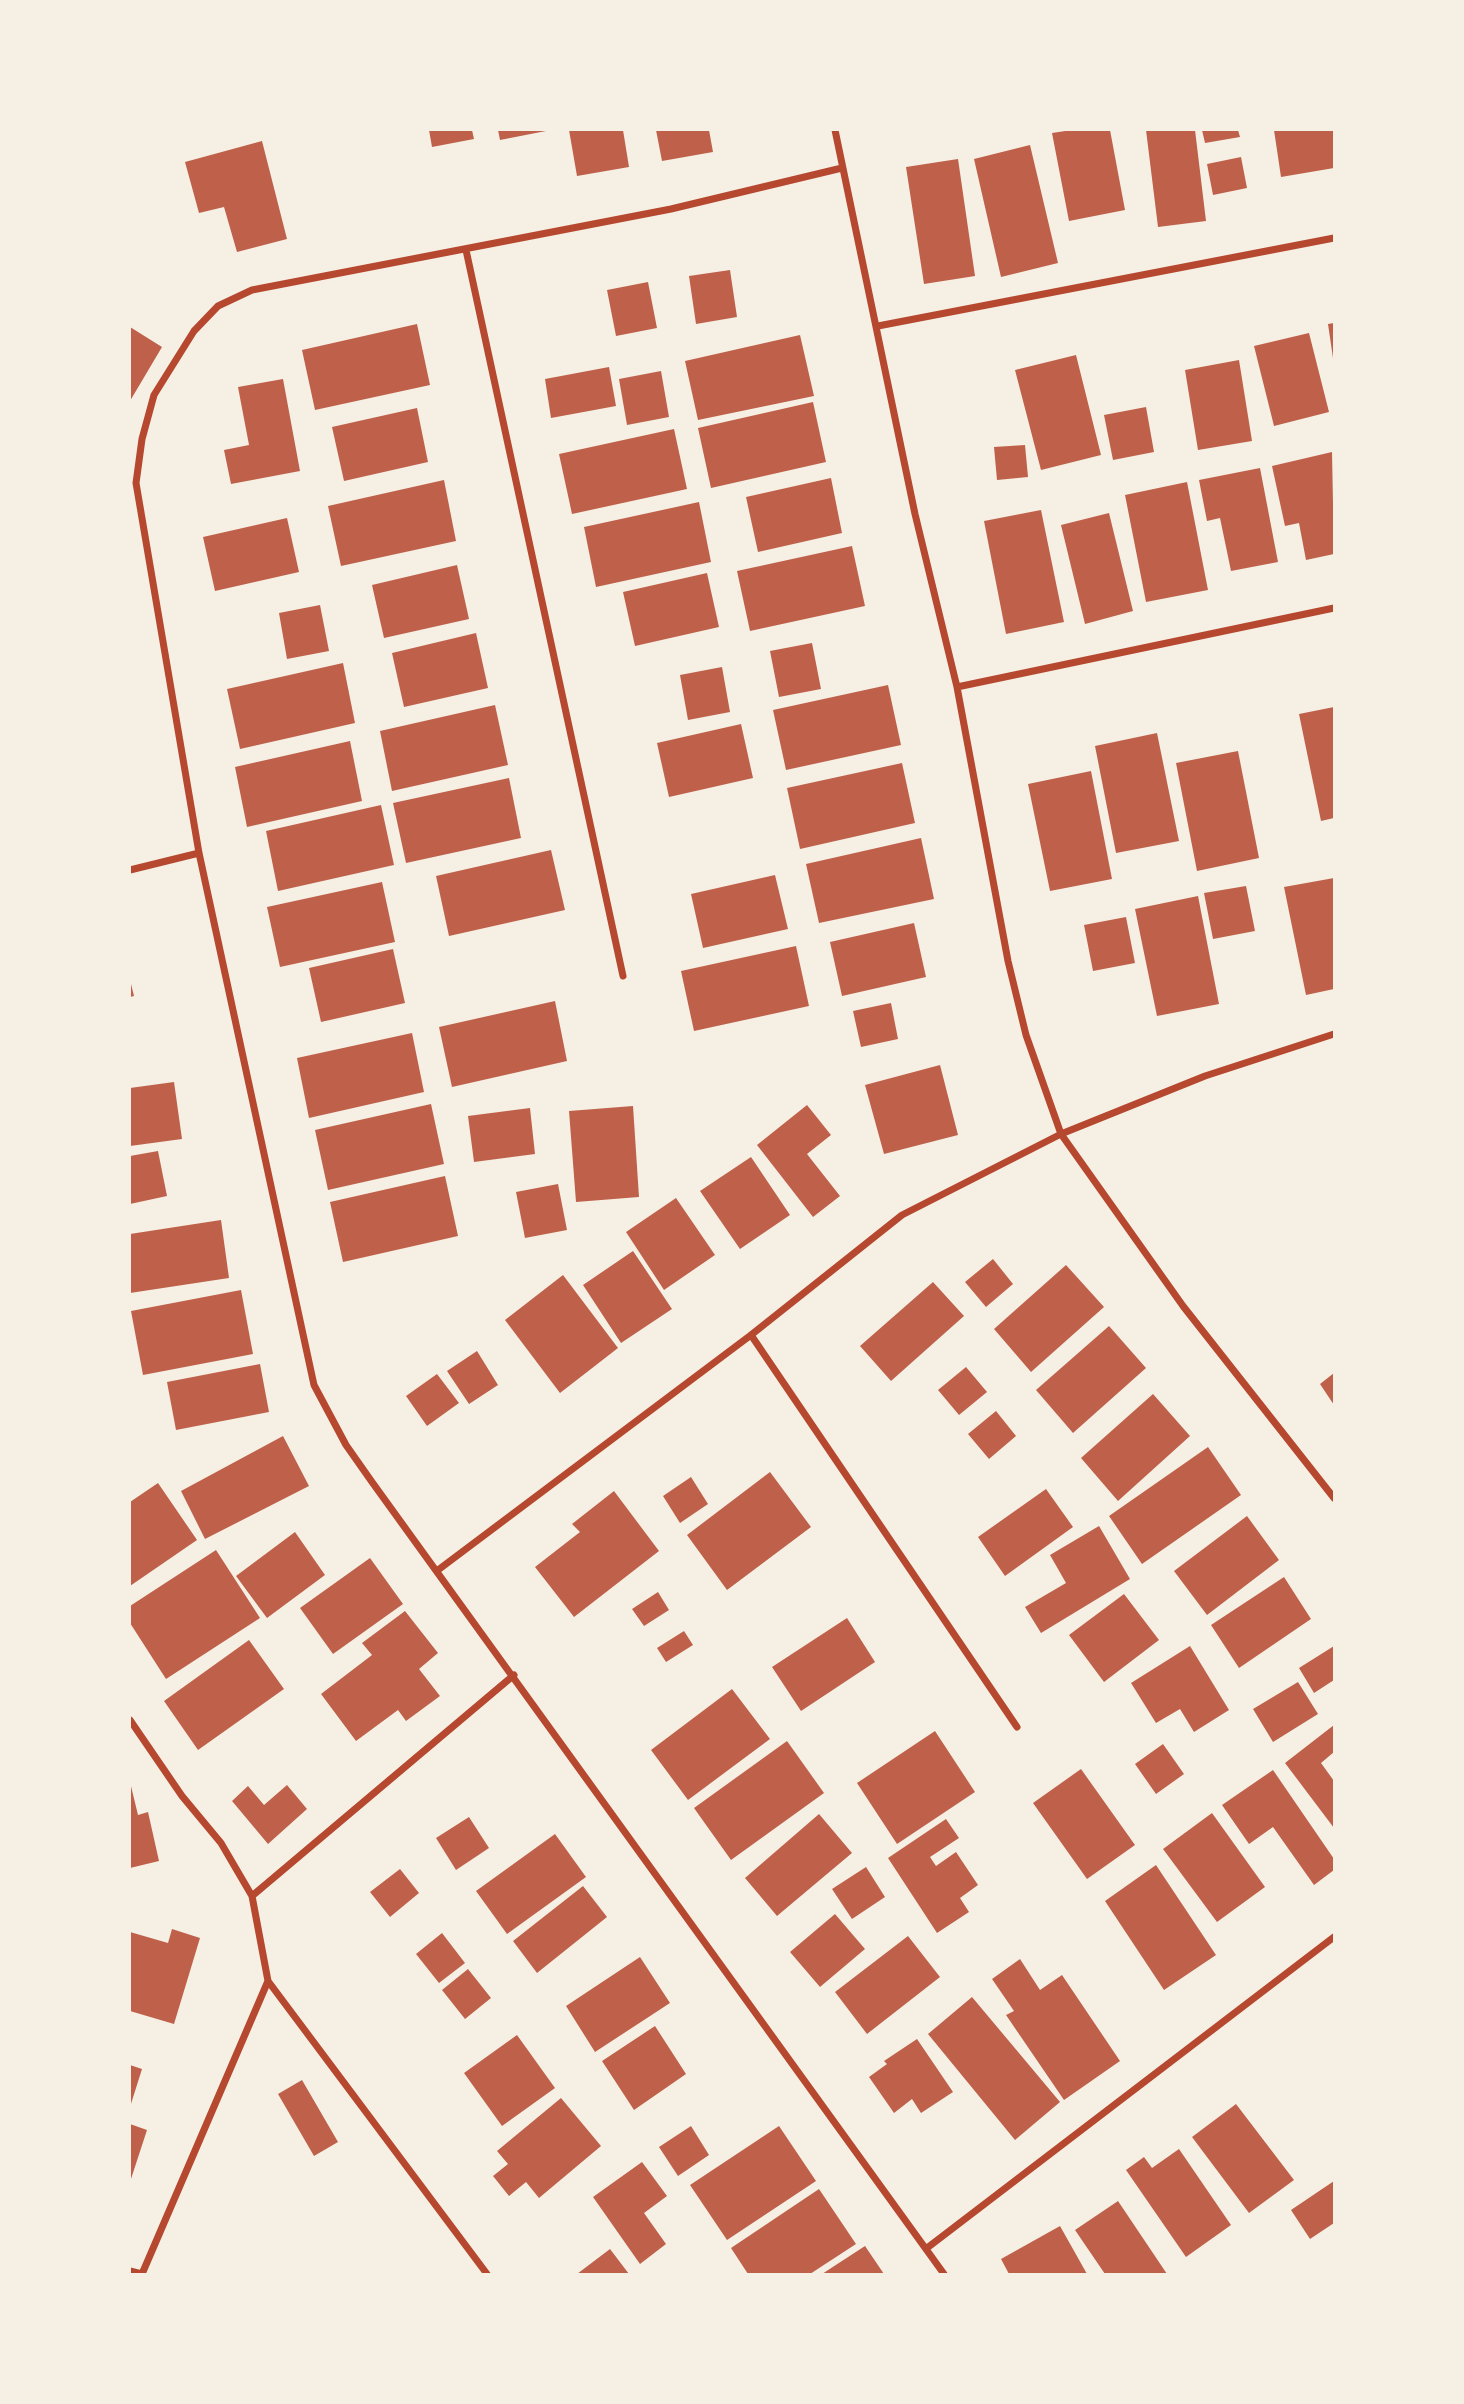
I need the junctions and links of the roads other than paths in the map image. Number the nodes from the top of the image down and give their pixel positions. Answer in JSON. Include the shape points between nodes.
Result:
{"nodes":[{"id":1,"x":835,"y":130,"type":"edge"},
{"id":2,"x":842,"y":168,"type":"junction"},
{"id":3,"x":1335,"y":238,"type":"edge"},
{"id":4,"x":466,"y":250,"type":"junction"},
{"id":5,"x":878,"y":326,"type":"junction"},
{"id":6,"x":1335,"y":608,"type":"edge"},
{"id":7,"x":957,"y":687,"type":"junction"},
{"id":8,"x":199,"y":853,"type":"junction"},
{"id":9,"x":130,"y":870,"type":"edge"},
{"id":10,"x":623,"y":976,"type":"dead end"},
{"id":11,"x":1335,"y":1034,"type":"edge"},
{"id":12,"x":1061,"y":1134,"type":"junction"},
{"id":13,"x":751,"y":1335,"type":"junction"},
{"id":14,"x":1335,"y":1498,"type":"edge"},
{"id":15,"x":438,"y":1570,"type":"junction"},
{"id":16,"x":513,"y":1675,"type":"junction"},
{"id":17,"x":130,"y":1720,"type":"edge"},
{"id":18,"x":1017,"y":1727,"type":"dead end"},
{"id":19,"x":252,"y":1896,"type":"junction"},
{"id":20,"x":1335,"y":1937,"type":"edge"},
{"id":21,"x":268,"y":1981,"type":"junction"},
{"id":22,"x":927,"y":2248,"type":"junction"},
{"id":23,"x":130,"y":2271,"type":"edge"},
{"id":24,"x":142,"y":2274,"type":"edge"},
{"id":25,"x":487,"y":2274,"type":"edge"},
{"id":26,"x":944,"y":2274,"type":"edge"}],
"edges":[{"from":1,"to":2,"type":"street"},
{"from":2,"to":4,"type":"street","via":[[671,209]]},
{"from":2,"to":5,"type":"street"},
{"from":3,"to":5,"type":"street"},
{"from":4,"to":8,"type":"street","via":[[252,290],[218,306],[194,331],[153,395],[136,483]]},
{"from":4,"to":10,"type":"street"},
{"from":5,"to":7,"type":"street","via":[[915,514]]},
{"from":6,"to":7,"type":"street"},
{"from":7,"to":12,"type":"street","via":[[1008,961],[1026,1035]]},
{"from":8,"to":9,"type":"street"},
{"from":8,"to":15,"type":"street","via":[[314,1385],[346,1445]]},
{"from":11,"to":12,"type":"street","via":[[1205,1076]]},
{"from":12,"to":13,"type":"street","via":[[902,1215]]},
{"from":12,"to":14,"type":"street","via":[[1183,1306]]},
{"from":13,"to":15,"type":"street"},
{"from":13,"to":18,"type":"street"},
{"from":15,"to":16,"type":"street"},
{"from":16,"to":19,"type":"street"},
{"from":16,"to":22,"type":"street"},
{"from":17,"to":19,"type":"street","via":[[182,1796],[222,1843]]},
{"from":19,"to":21,"type":"street"},
{"from":20,"to":22,"type":"street"},
{"from":21,"to":24,"type":"street"},
{"from":21,"to":25,"type":"street"},
{"from":22,"to":26,"type":"street"},
{"from":23,"to":24,"type":"street"}]}
